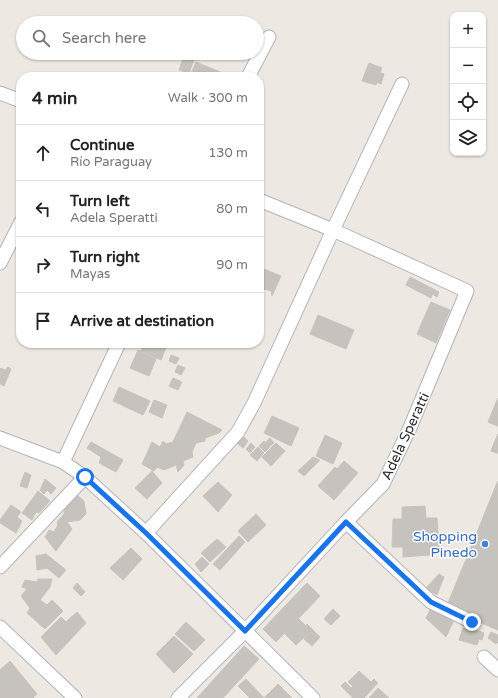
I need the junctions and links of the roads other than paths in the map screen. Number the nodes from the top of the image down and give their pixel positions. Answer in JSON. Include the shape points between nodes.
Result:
{"nodes":[{"id":1,"x":268,"y":36,"type":"dead end"},
{"id":2,"x":264,"y":44,"type":"edge"},
{"id":3,"x":256,"y":60,"type":"edge"},
{"id":4,"x":250,"y":72,"type":"edge"},
{"id":5,"x":402,"y":84,"type":"dead end"},
{"id":6,"x":0,"y":93,"type":"edge"},
{"id":7,"x":16,"y":99,"type":"edge"},
{"id":8,"x":264,"y":202,"type":"edge"},
{"id":9,"x":333,"y":230,"type":"junction"},
{"id":10,"x":16,"y":232,"type":"edge"},
{"id":11,"x":0,"y":263,"type":"edge"},
{"id":12,"x":117,"y":348,"type":"edge"},
{"id":13,"x":0,"y":438,"type":"edge"},
{"id":14,"x":63,"y":462,"type":"junction"},
{"id":15,"x":85,"y":477,"type":"junction"},
{"id":16,"x":346,"y":522,"type":"junction"},
{"id":17,"x":146,"y":533,"type":"junction"},
{"id":18,"x":0,"y":567,"type":"edge"},
{"id":19,"x":472,"y":622,"type":"dead end"},
{"id":20,"x":0,"y":627,"type":"edge"},
{"id":21,"x":245,"y":631,"type":"junction"},
{"id":22,"x":484,"y":657,"type":"dead end"},
{"id":23,"x":498,"y":670,"type":"edge"},
{"id":24,"x":75,"y":698,"type":"edge"},
{"id":25,"x":178,"y":698,"type":"edge"},
{"id":26,"x":312,"y":698,"type":"edge"}],
"edges":[{"from":1,"to":2,"type":"street"},
{"from":3,"to":4,"type":"street"},
{"from":5,"to":9,"type":"street"},
{"from":6,"to":7,"type":"street"},
{"from":8,"to":9,"type":"street"},
{"from":9,"to":16,"type":"street","name":"Adela Speratti","via":[[467,291],[409,430],[383,484]]},
{"from":9,"to":17,"type":"street","via":[[254,403],[238,432]]},
{"from":10,"to":11,"type":"street"},
{"from":12,"to":14,"type":"street"},
{"from":13,"to":14,"type":"street"},
{"from":14,"to":15,"type":"street"},
{"from":15,"to":17,"type":"street"},
{"from":15,"to":18,"type":"street"},
{"from":16,"to":19,"type":"street","via":[[431,602]]},
{"from":16,"to":21,"type":"street","name":"Adela Speratti"},
{"from":17,"to":21,"type":"street"},
{"from":20,"to":24,"type":"street"},
{"from":21,"to":25,"type":"street","name":"Adela Speratti"},
{"from":21,"to":26,"type":"street"},
{"from":22,"to":23,"type":"street"}]}
